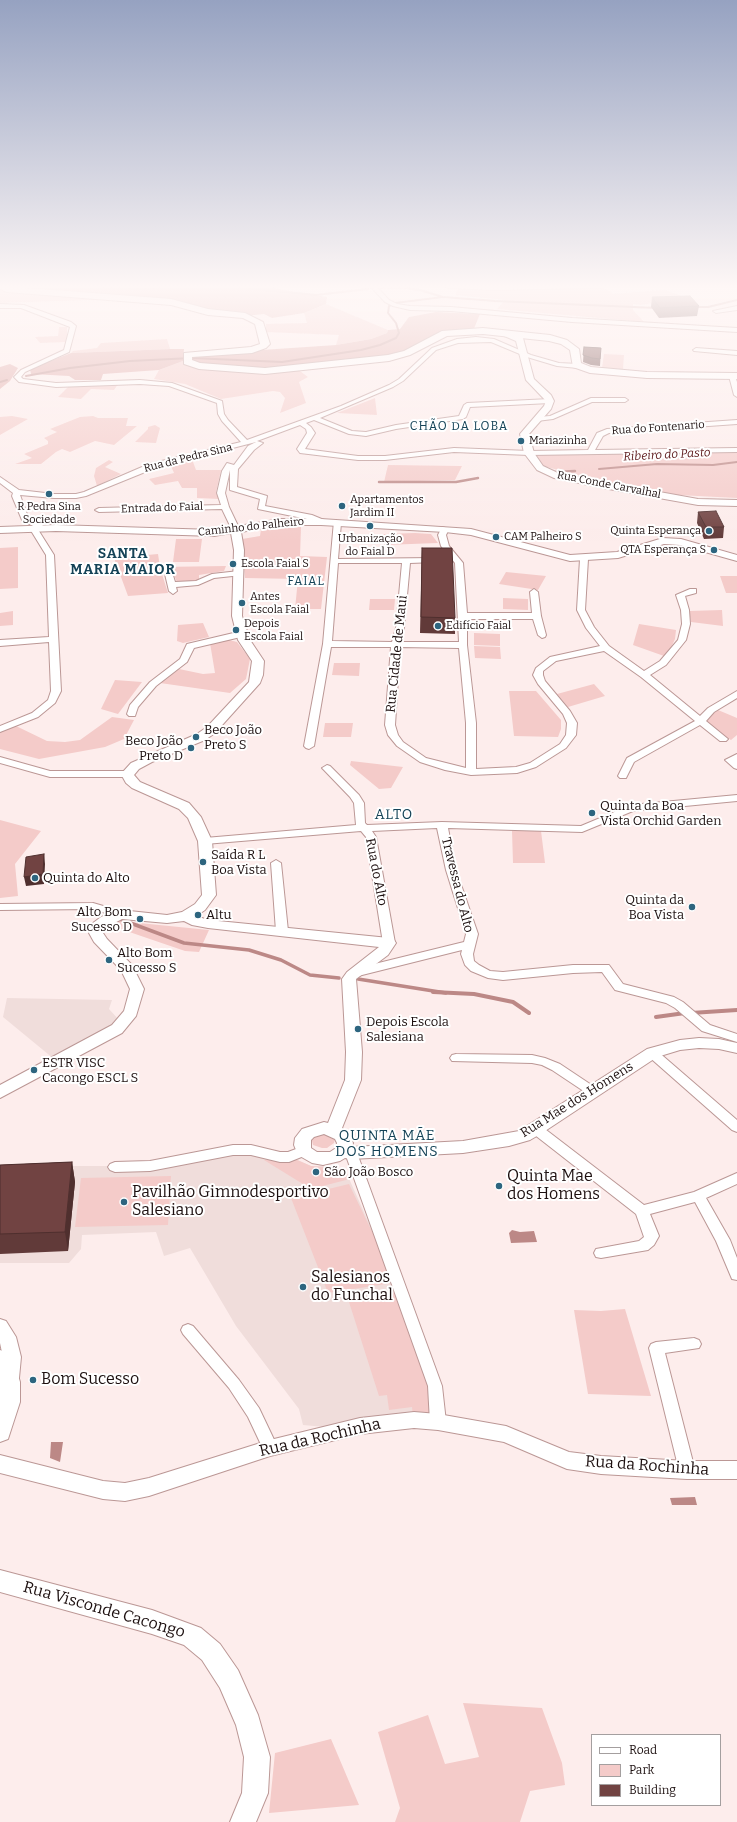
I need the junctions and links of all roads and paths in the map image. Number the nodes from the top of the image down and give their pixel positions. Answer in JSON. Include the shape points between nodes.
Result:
{"nodes":[{"id":1,"x":23,"y":371,"type":"edge"},
{"id":2,"x":411,"y":371,"type":"edge"},
{"id":3,"x":528,"y":371,"type":"edge"},
{"id":4,"x":596,"y":371,"type":"edge"},
{"id":5,"x":734,"y":376,"type":"edge"},
{"id":6,"x":737,"y":395,"type":"edge"},
{"id":7,"x":625,"y":400,"type":"dead end"},
{"id":8,"x":550,"y":402,"type":"junction"},
{"id":9,"x":316,"y":418,"type":"junction"},
{"id":10,"x":537,"y":419,"type":"junction"},
{"id":11,"x":737,"y":422,"type":"edge"},
{"id":12,"x":301,"y":423,"type":"junction"},
{"id":13,"x":282,"y":431,"type":"junction"},
{"id":14,"x":246,"y":444,"type":"junction"},
{"id":15,"x":737,"y":450,"type":"edge"},
{"id":16,"x":590,"y":452,"type":"junction"},
{"id":17,"x":529,"y":453,"type":"junction"},
{"id":18,"x":0,"y":479,"type":"edge"},
{"id":19,"x":17,"y":492,"type":"junction"},
{"id":20,"x":737,"y":503,"type":"edge"},
{"id":21,"x":225,"y":507,"type":"junction"},
{"id":22,"x":99,"y":510,"type":"dead end"},
{"id":23,"x":321,"y":522,"type":"junction"},
{"id":24,"x":337,"y":523,"type":"junction"},
{"id":25,"x":38,"y":529,"type":"junction"},
{"id":26,"x":445,"y":529,"type":"junction"},
{"id":27,"x":0,"y":530,"type":"edge"},
{"id":28,"x":236,"y":530,"type":"junction"},
{"id":29,"x":737,"y":558,"type":"edge"},
{"id":30,"x":455,"y":559,"type":"junction"},
{"id":31,"x":584,"y":559,"type":"junction"},
{"id":32,"x":406,"y":560,"type":"junction"},
{"id":33,"x":334,"y":561,"type":"junction"},
{"id":34,"x":239,"y":573,"type":"junction"},
{"id":35,"x":169,"y":574,"type":"dead end"},
{"id":36,"x":693,"y":591,"type":"dead end"},
{"id":37,"x":534,"y":592,"type":"dead end"},
{"id":38,"x":463,"y":616,"type":"junction"},
{"id":39,"x":537,"y":616,"type":"junction"},
{"id":40,"x":242,"y":634,"type":"junction"},
{"id":41,"x":542,"y":635,"type":"dead end"},
{"id":42,"x":54,"y":638,"type":"junction"},
{"id":43,"x":0,"y":643,"type":"edge"},
{"id":44,"x":327,"y":644,"type":"junction"},
{"id":45,"x":397,"y":645,"type":"junction"},
{"id":46,"x":463,"y":645,"type":"junction"},
{"id":47,"x":606,"y":648,"type":"junction"},
{"id":48,"x":644,"y":675,"type":"junction"},
{"id":49,"x":737,"y":694,"type":"edge"},
{"id":50,"x":132,"y":714,"type":"dead end"},
{"id":51,"x":701,"y":721,"type":"junction"},
{"id":52,"x":0,"y":729,"type":"edge"},
{"id":53,"x":723,"y":739,"type":"dead end"},
{"id":54,"x":309,"y":746,"type":"dead end"},
{"id":55,"x":737,"y":757,"type":"edge"},
{"id":56,"x":0,"y":760,"type":"edge"},
{"id":57,"x":737,"y":766,"type":"edge"},
{"id":58,"x":327,"y":768,"type":"dead end"},
{"id":59,"x":472,"y":772,"type":"junction"},
{"id":60,"x":127,"y":774,"type":"junction"},
{"id":61,"x":623,"y":776,"type":"dead end"},
{"id":62,"x":737,"y":798,"type":"edge"},
{"id":63,"x":442,"y":825,"type":"junction"},
{"id":64,"x":365,"y":829,"type":"junction"},
{"id":65,"x":205,"y":841,"type":"junction"},
{"id":66,"x":276,"y":863,"type":"dead end"},
{"id":67,"x":0,"y":907,"type":"edge"},
{"id":68,"x":120,"y":914,"type":"junction"},
{"id":69,"x":186,"y":916,"type":"junction"},
{"id":70,"x":282,"y":931,"type":"junction"},
{"id":71,"x":389,"y":943,"type":"junction"},
{"id":72,"x":468,"y":945,"type":"junction"},
{"id":73,"x":358,"y":972,"type":"junction"},
{"id":74,"x":737,"y":1038,"type":"edge"},
{"id":75,"x":737,"y":1048,"type":"edge"},
{"id":76,"x":652,"y":1053,"type":"junction"},
{"id":77,"x":456,"y":1058,"type":"dead end"},
{"id":78,"x":592,"y":1091,"type":"junction"},
{"id":79,"x":0,"y":1092,"type":"edge"},
{"id":80,"x":737,"y":1127,"type":"edge"},
{"id":81,"x":536,"y":1128,"type":"junction"},
{"id":82,"x":333,"y":1130,"type":"junction"},
{"id":83,"x":304,"y":1151,"type":"junction"},
{"id":84,"x":347,"y":1152,"type":"junction"},
{"id":85,"x":115,"y":1167,"type":"dead end"},
{"id":86,"x":737,"y":1178,"type":"edge"},
{"id":87,"x":698,"y":1196,"type":"junction"},
{"id":88,"x":642,"y":1211,"type":"junction"},
{"id":89,"x":601,"y":1253,"type":"dead end"},
{"id":90,"x":737,"y":1275,"type":"edge"},
{"id":91,"x":0,"y":1326,"type":"edge"},
{"id":92,"x":188,"y":1330,"type":"dead end"},
{"id":93,"x":694,"y":1344,"type":"dead end"},
{"id":94,"x":0,"y":1359,"type":"edge"},
{"id":95,"x":9,"y":1382,"type":"junction"},
{"id":96,"x":438,"y":1422,"type":"junction"},
{"id":97,"x":0,"y":1432,"type":"edge"},
{"id":98,"x":270,"y":1448,"type":"junction"},
{"id":99,"x":0,"y":1464,"type":"edge"},
{"id":100,"x":687,"y":1470,"type":"junction"},
{"id":101,"x":737,"y":1470,"type":"edge"},
{"id":102,"x":0,"y":1582,"type":"edge"},
{"id":103,"x":243,"y":1822,"type":"edge"}],
"edges":[{"from":1,"to":14,"type":"street","via":[[17,377],[28,383],[170,384],[220,402],[221,414],[225,421]]},
{"from":2,"to":9,"type":"street","via":[[392,386]]},
{"from":3,"to":8,"type":"street","via":[[530,380]]},
{"from":4,"to":5,"type":"main road"},
{"from":5,"to":6,"type":"street"},
{"from":7,"to":10,"type":"street","via":[[591,400],[550,418]]},
{"from":8,"to":9,"type":"street","via":[[467,405],[461,418],[366,434],[351,432]]},
{"from":8,"to":10,"type":"street","name":"Rua Conde Carvalhal"},
{"from":9,"to":12,"type":"street"},
{"from":10,"to":17,"type":"street","name":"Rua Conde Carvalhal","via":[[524,434]]},
{"from":11,"to":16,"type":"street","name":"Rua do Fontenario","via":[[607,431],[600,435]]},
{"from":12,"to":13,"type":"street"},
{"from":12,"to":17,"type":"street","via":[[310,428],[311,433],[301,449],[316,454],[373,458],[441,451]]},
{"from":13,"to":14,"type":"street","name":"Rua da Pedra Sina"},
{"from":13,"to":23,"type":"street","via":[[251,448],[234,469],[233,488],[264,498],[261,507],[263,508],[309,517]]},
{"from":14,"to":19,"type":"street","name":"Rua da Pedra Sina","via":[[152,466],[86,494],[54,496]]},
{"from":14,"to":21,"type":"street","via":[[226,471],[221,493]]},
{"from":15,"to":16,"type":"street"},
{"from":16,"to":17,"type":"street"},
{"from":17,"to":20,"type":"street","name":"Rua Conde Carvalhal","via":[[540,468],[557,476],[698,502]]},
{"from":18,"to":19,"type":"street"},
{"from":19,"to":25,"type":"street","name":"Caminho do Palheiro","via":[[16,496],[25,518]]},
{"from":21,"to":22,"type":"street","name":"Entrada do Faial"},
{"from":21,"to":28,"type":"street"},
{"from":23,"to":24,"type":"street","name":"Caminho do Palheiro"},
{"from":23,"to":28,"type":"street","name":"Caminho do Palheiro","via":[[281,522]]},
{"from":24,"to":26,"type":"street","name":"Caminho do Palheiro"},
{"from":24,"to":33,"type":"street"},
{"from":25,"to":27,"type":"street"},
{"from":25,"to":28,"type":"street","name":"Caminho do Palheiro","via":[[195,533]]},
{"from":25,"to":42,"type":"street","via":[[50,555]]},
{"from":26,"to":30,"type":"street","via":[[442,540]]},
{"from":26,"to":31,"type":"street","name":"Caminho do Palheiro","via":[[493,537],[558,556]]},
{"from":28,"to":34,"type":"street"},
{"from":29,"to":31,"type":"street","name":"Caminho do Palheiro","via":[[681,542],[663,541],[618,555]]},
{"from":30,"to":32,"type":"street"},
{"from":30,"to":38,"type":"street","via":[[458,563]]},
{"from":31,"to":47,"type":"street","via":[[581,610],[590,628]]},
{"from":32,"to":33,"type":"street"},
{"from":32,"to":45,"type":"street","name":"Rua Cidade de Maui"},
{"from":33,"to":44,"type":"street"},
{"from":34,"to":35,"type":"street","via":[[212,576],[198,583],[172,588]]},
{"from":34,"to":40,"type":"street","via":[[237,616]]},
{"from":36,"to":48,"type":"street","via":[[680,595],[686,624],[682,640],[663,663]]},
{"from":37,"to":39,"type":"street"},
{"from":38,"to":39,"type":"street"},
{"from":38,"to":46,"type":"street"},
{"from":39,"to":41,"type":"street"},
{"from":40,"to":50,"type":"street","via":[[190,646],[184,660],[153,684],[133,707]]},
{"from":40,"to":60,"type":"street","via":[[258,661],[258,675],[254,683],[211,730],[201,737],[148,758]]},
{"from":42,"to":43,"type":"street"},
{"from":42,"to":52,"type":"street","via":[[56,691],[52,701],[36,715]]},
{"from":44,"to":45,"type":"street"},
{"from":44,"to":54,"type":"street"},
{"from":45,"to":46,"type":"street"},
{"from":45,"to":59,"type":"street","name":"Rua Cidade de Maui","via":[[390,725],[393,735],[400,744],[423,760]]},
{"from":46,"to":59,"type":"street","via":[[471,723]]},
{"from":47,"to":48,"type":"street"},
{"from":47,"to":59,"type":"street","name":"Rua Cidade de Maui","via":[[553,659],[539,670],[541,682],[567,713],[572,724],[571,735],[563,746],[533,765],[517,770]]},
{"from":48,"to":51,"type":"street"},
{"from":49,"to":51,"type":"street","via":[[711,710]]},
{"from":51,"to":53,"type":"street"},
{"from":51,"to":61,"type":"street","via":[[630,760]]},
{"from":55,"to":57,"type":"street","via":[[730,760]]},
{"from":56,"to":60,"type":"street","via":[[50,774]]},
{"from":58,"to":64,"type":"street","name":"Rua do Alto","via":[[354,794],[359,803],[360,822]]},
{"from":60,"to":65,"type":"street","via":[[136,785],[184,806],[194,817]]},
{"from":62,"to":63,"type":"street","via":[[631,808],[582,829]]},
{"from":63,"to":64,"type":"street"},
{"from":63,"to":72,"type":"street","name":"Travessa do Alto","via":[[451,870],[472,934]]},
{"from":64,"to":65,"type":"street","via":[[338,829]]},
{"from":64,"to":71,"type":"street","name":"Rua do Alto","via":[[371,837]]},
{"from":65,"to":69,"type":"street","via":[[209,895],[200,906]]},
{"from":66,"to":70,"type":"street"},
{"from":67,"to":68,"type":"street","via":[[93,906]]},
{"from":68,"to":69,"type":"street","via":[[167,919]]},
{"from":68,"to":79,"type":"street","via":[[98,926],[96,933],[101,942],[127,968],[137,989],[131,1012],[118,1030]]},
{"from":69,"to":70,"type":"street","via":[[196,922]]},
{"from":70,"to":71,"type":"street"},
{"from":71,"to":73,"type":"street","via":[[383,952]]},
{"from":72,"to":73,"type":"street"},
{"from":72,"to":74,"type":"street","name":"Travessa do Alto","via":[[469,962],[488,974],[503,976],[604,968],[614,982],[626,990],[670,1000],[679,1004],[706,1028]]},
{"from":73,"to":82,"type":"street","via":[[349,980],[354,1052],[353,1080]]},
{"from":75,"to":76,"type":"street","name":"Rua Mae dos Homens","via":[[699,1043]]},
{"from":76,"to":78,"type":"street","name":"Rua Mae dos Homens"},
{"from":76,"to":80,"type":"street"},
{"from":77,"to":78,"type":"street","via":[[532,1059],[545,1062]]},
{"from":78,"to":81,"type":"street","name":"Rua Mae dos Homens"},
{"from":81,"to":84,"type":"street","name":"Rua Mae dos Homens","via":[[524,1136],[509,1140],[463,1147]]},
{"from":81,"to":88,"type":"street"},
{"from":82,"to":83,"type":"street","via":[[324,1128],[308,1133],[302,1145]]},
{"from":82,"to":84,"type":"street","via":[[341,1135]]},
{"from":83,"to":84,"type":"street","via":[[312,1157],[323,1159]]},
{"from":83,"to":85,"type":"street","via":[[289,1157],[280,1157],[251,1150],[233,1150],[170,1164]]},
{"from":84,"to":96,"type":"street","via":[[435,1386]]},
{"from":86,"to":87,"type":"street"},
{"from":87,"to":88,"type":"street"},
{"from":87,"to":90,"type":"street","via":[[723,1240]]},
{"from":88,"to":89,"type":"street","via":[[652,1236],[649,1241],[643,1246]]},
{"from":91,"to":95,"type":"street","via":[[9,1342],[12,1357]]},
{"from":92,"to":98,"type":"street","via":[[234,1384],[254,1413]]},
{"from":93,"to":100,"type":"street","via":[[656,1348]]},
{"from":94,"to":95,"type":"main road"},
{"from":95,"to":97,"type":"main road","via":[[9,1402]]},
{"from":96,"to":98,"type":"street","name":"Rua da Rochinha","via":[[414,1420],[360,1426]]},
{"from":96,"to":100,"type":"street","name":"Rua da Rochinha","via":[[506,1434],[567,1460],[601,1465]]},
{"from":98,"to":99,"type":"street","name":"Rua da Rochinha","via":[[149,1487],[125,1492],[103,1490]]},
{"from":100,"to":101,"type":"street","name":"Rua da Rochinha"},
{"from":102,"to":103,"type":"main road","name":"Rua Visconde Cacongo","via":[[152,1622],[192,1636],[211,1652],[229,1679],[249,1724],[257,1757],[254,1793]]}]}
